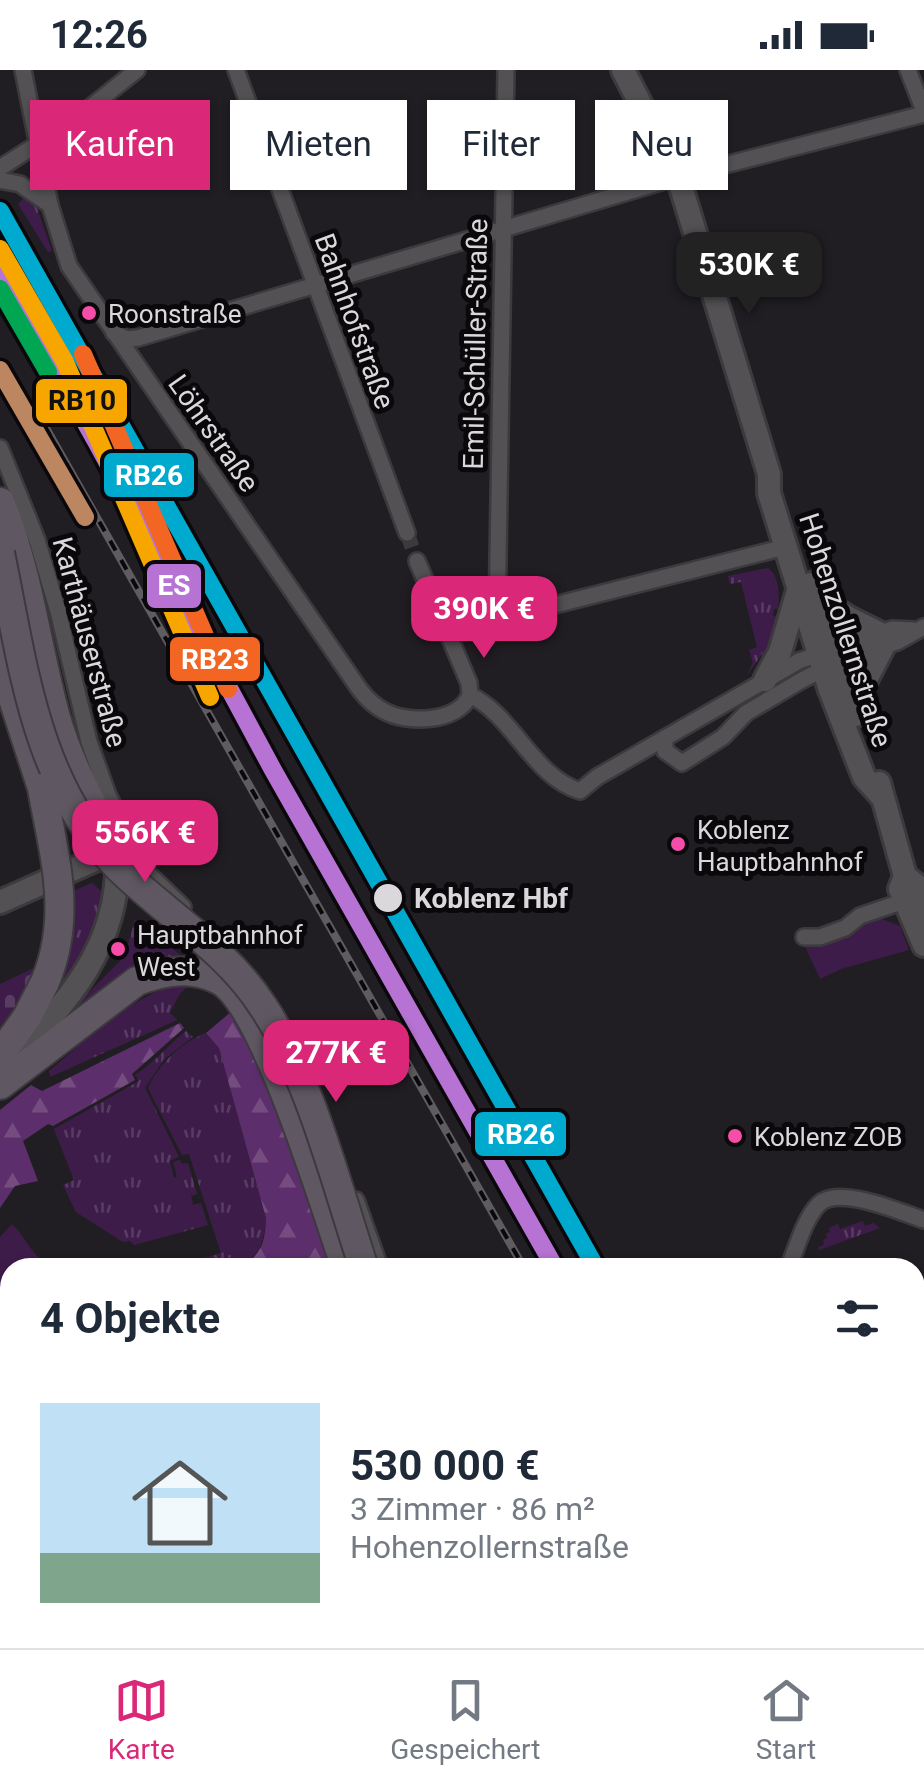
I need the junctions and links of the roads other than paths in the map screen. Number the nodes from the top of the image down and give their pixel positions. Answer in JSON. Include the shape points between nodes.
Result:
{"nodes":[{"id":1,"x":23,"y":70,"type":"edge"},
{"id":2,"x":137,"y":70,"type":"edge"},
{"id":3,"x":236,"y":70,"type":"edge"},
{"id":4,"x":506,"y":70,"type":"edge"},
{"id":5,"x":623,"y":70,"type":"edge"},
{"id":6,"x":908,"y":70,"type":"edge"},
{"id":7,"x":99,"y":100,"type":"edge"},
{"id":8,"x":638,"y":100,"type":"edge"},
{"id":9,"x":30,"y":110,"type":"edge"},
{"id":10,"x":924,"y":112,"type":"edge"},
{"id":11,"x":30,"y":148,"type":"edge"},
{"id":12,"x":728,"y":164,"type":"edge"},
{"id":13,"x":0,"y":168,"type":"edge"},
{"id":14,"x":0,"y":180,"type":"edge"},
{"id":15,"x":46,"y":190,"type":"edge"},
{"id":16,"x":636,"y":190,"type":"edge"},
{"id":17,"x":682,"y":190,"type":"edge"},
{"id":18,"x":50,"y":206,"type":"junction"},
{"id":19,"x":502,"y":231,"type":"junction"},
{"id":20,"x":315,"y":286,"type":"junction"},
{"id":21,"x":114,"y":333,"type":"junction"},
{"id":22,"x":0,"y":448,"type":"edge"},
{"id":23,"x":769,"y":474,"type":"junction"},
{"id":24,"x":0,"y":502,"type":"edge"},
{"id":25,"x":407,"y":534,"type":"tunnel mouth"},
{"id":26,"x":785,"y":547,"type":"junction"},
{"id":27,"x":0,"y":553,"type":"edge"},
{"id":28,"x":417,"y":560,"type":"tunnel mouth"},
{"id":29,"x":806,"y":593,"type":"junction"},
{"id":30,"x":497,"y":620,"type":"junction"},
{"id":31,"x":0,"y":627,"type":"edge"},
{"id":32,"x":919,"y":629,"type":"edge"},
{"id":33,"x":448,"y":636,"type":"junction"},
{"id":34,"x":881,"y":640,"type":"junction"},
{"id":35,"x":827,"y":659,"type":"junction"},
{"id":36,"x":765,"y":680,"type":"junction"},
{"id":37,"x":470,"y":696,"type":"junction"},
{"id":38,"x":852,"y":707,"type":"junction"},
{"id":39,"x":665,"y":738,"type":"junction"},
{"id":40,"x":42,"y":788,"type":"junction"},
{"id":41,"x":882,"y":797,"type":"junction"},
{"id":42,"x":117,"y":850,"type":"junction"},
{"id":43,"x":87,"y":866,"type":"junction"},
{"id":44,"x":915,"y":874,"type":"edge"},
{"id":45,"x":0,"y":902,"type":"edge"},
{"id":46,"x":906,"y":912,"type":"edge"},
{"id":47,"x":111,"y":913,"type":"junction"},
{"id":48,"x":804,"y":937,"type":"dead end"},
{"id":49,"x":924,"y":945,"type":"edge"},
{"id":50,"x":221,"y":980,"type":"junction"},
{"id":51,"x":12,"y":1051,"type":"edge"},
{"id":52,"x":0,"y":1072,"type":"edge"},
{"id":53,"x":0,"y":1085,"type":"edge"},
{"id":54,"x":924,"y":1220,"type":"edge"},
{"id":55,"x":343,"y":1258,"type":"edge"},
{"id":56,"x":361,"y":1258,"type":"edge"},
{"id":57,"x":377,"y":1258,"type":"edge"},
{"id":58,"x":792,"y":1258,"type":"edge"}],
"edges":[{"from":1,"to":9,"type":"street","name":"Löhrstraße"},
{"from":2,"to":7,"type":"street"},
{"from":3,"to":20,"type":"street","name":"Bahnhofstraße"},
{"from":4,"to":19,"type":"street","name":"Emil-Schüller-Straße"},
{"from":5,"to":8,"type":"street","name":"Hohenzollernstraße"},
{"from":6,"to":10,"type":"street"},
{"from":10,"to":12,"type":"street"},
{"from":11,"to":13,"type":"street"},
{"from":14,"to":18,"type":"street","via":[[20,184]]},
{"from":15,"to":18,"type":"street","name":"Löhrstraße"},
{"from":16,"to":19,"type":"street"},
{"from":17,"to":23,"type":"street","name":"Hohenzollernstraße"},
{"from":18,"to":21,"type":"street","name":"Löhrstraße","via":[[66,260]]},
{"from":19,"to":20,"type":"street"},
{"from":19,"to":30,"type":"street","name":"Emil-Schüller-Straße"},
{"from":20,"to":21,"type":"street","via":[[138,338]]},
{"from":20,"to":25,"type":"street","name":"Bahnhofstraße"},
{"from":21,"to":37,"type":"street","name":"Löhrstraße","via":[[374,705],[394,716],[428,718],[460,709]]},
{"from":22,"to":42,"type":"street","name":"Karthäuserstraße","via":[[37,540],[89,742],[121,821]]},
{"from":23,"to":26,"type":"street","name":"Hohenzollernstraße"},
{"from":23,"to":29,"type":"street","name":"Hohenzollernstraße","via":[[779,489]]},
{"from":24,"to":42,"type":"highway","via":[[32,600],[57,720]]},
{"from":26,"to":29,"type":"street","name":"Hohenzollernstraße"},
{"from":26,"to":30,"type":"street"},
{"from":27,"to":56,"type":"highway","bridge":true,"via":[[36,720],[64,793],[108,857],[233,968],[264,1008],[303,1088]]},
{"from":28,"to":33,"type":"street"},
{"from":29,"to":34,"type":"street"},
{"from":29,"to":35,"type":"street","name":"Hohenzollernstraße"},
{"from":29,"to":36,"type":"street"},
{"from":30,"to":33,"type":"street"},
{"from":31,"to":40,"type":"highway","via":[[14,702]]},
{"from":32,"to":34,"type":"street","via":[[900,628]]},
{"from":33,"to":37,"type":"street"},
{"from":34,"to":35,"type":"street"},
{"from":34,"to":38,"type":"street"},
{"from":35,"to":36,"type":"street"},
{"from":35,"to":38,"type":"street","name":"Hohenzollernstraße"},
{"from":35,"to":39,"type":"street","via":[[682,763],[666,751]]},
{"from":35,"to":41,"type":"street","name":"Hohenzollernstraße","via":[[864,777]]},
{"from":36,"to":39,"type":"street"},
{"from":37,"to":39,"type":"street","via":[[556,779],[580,791]]},
{"from":38,"to":41,"type":"street","name":"Hohenzollernstraße"},
{"from":40,"to":50,"type":"highway","via":[[106,879]]},
{"from":40,"to":51,"type":"highway","bridge":true,"via":[[62,907],[44,982]]},
{"from":41,"to":44,"type":"street","name":"Hohenzollernstraße"},
{"from":42,"to":43,"type":"street"},
{"from":42,"to":47,"type":"street"},
{"from":42,"to":57,"type":"street","via":[[148,872],[237,968],[313,1108]]},
{"from":43,"to":45,"type":"street"},
{"from":43,"to":47,"type":"street","via":[[106,887]]},
{"from":44,"to":46,"type":"street","name":"Hohenzollernstraße"},
{"from":46,"to":48,"type":"street","via":[[860,916],[845,928]]},
{"from":46,"to":49,"type":"street","name":"Hohenzollernstraße"},
{"from":47,"to":51,"type":"street","via":[[81,982]]},
{"from":50,"to":53,"type":"highway","via":[[187,970],[137,982]]},
{"from":50,"to":55,"type":"highway","via":[[249,1016],[286,1092]]},
{"from":51,"to":52,"type":"street"},
{"from":54,"to":58,"type":"street","via":[[832,1196],[814,1210]]}]}
